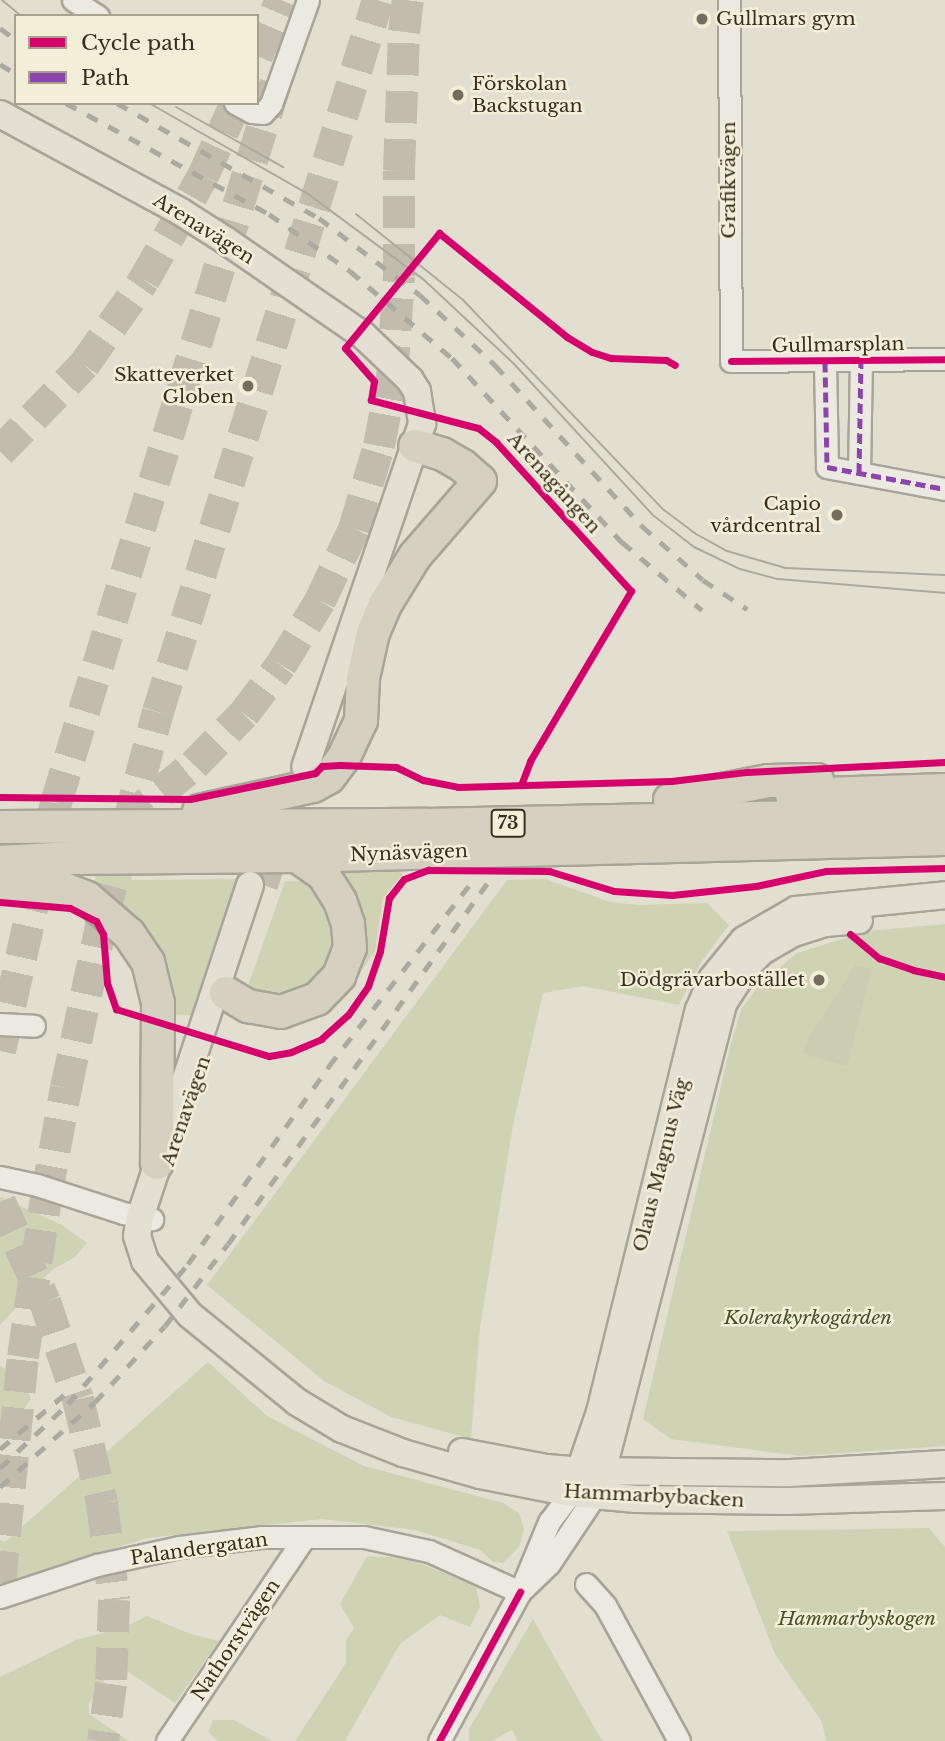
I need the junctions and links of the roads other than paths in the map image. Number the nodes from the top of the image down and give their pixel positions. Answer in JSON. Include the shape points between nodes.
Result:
{"nodes":[{"id":1,"x":73,"y":0,"type":"edge"},
{"id":2,"x":308,"y":0,"type":"edge"},
{"id":3,"x":729,"y":0,"type":"edge"},
{"id":4,"x":95,"y":14,"type":"edge"},
{"id":5,"x":238,"y":105,"type":"edge"},
{"id":6,"x":0,"y":114,"type":"edge"},
{"id":7,"x":945,"y":359,"type":"edge"},
{"id":8,"x":731,"y":361,"type":"joint"},
{"id":9,"x":861,"y":361,"type":"junction"},
{"id":10,"x":825,"y":362,"type":"junction"},
{"id":11,"x":410,"y":445,"type":"junction"},
{"id":12,"x":859,"y":473,"type":"junction"},
{"id":13,"x":945,"y":489,"type":"edge"},
{"id":14,"x":299,"y":768,"type":"tunnel mouth"},
{"id":15,"x":942,"y":792,"type":"edge"},
{"id":16,"x":225,"y":807,"type":"junction"},
{"id":17,"x":0,"y":827,"type":"edge"},
{"id":18,"x":71,"y":827,"type":"junction"},
{"id":19,"x":945,"y":839,"type":"edge"},
{"id":20,"x":767,"y":843,"type":"junction"},
{"id":21,"x":297,"y":856,"type":"junction"},
{"id":22,"x":945,"y":857,"type":"edge"},
{"id":23,"x":0,"y":862,"type":"edge"},
{"id":24,"x":0,"y":887,"type":"edge"},
{"id":25,"x":945,"y":895,"type":"edge"},
{"id":26,"x":945,"y":911,"type":"edge"},
{"id":27,"x":226,"y":993,"type":"junction"},
{"id":28,"x":0,"y":1024,"type":"edge"},
{"id":29,"x":34,"y":1026,"type":"dead end"},
{"id":30,"x":157,"y":1163,"type":"junction"},
{"id":31,"x":0,"y":1177,"type":"edge"},
{"id":32,"x":146,"y":1218,"type":"junction"},
{"id":33,"x":945,"y":1464,"type":"edge"},
{"id":34,"x":588,"y":1482,"type":"junction"},
{"id":35,"x":945,"y":1496,"type":"edge"},
{"id":36,"x":304,"y":1538,"type":"junction"},
{"id":37,"x":586,"y":1584,"type":"dead end"},
{"id":38,"x":520,"y":1592,"type":"junction"},
{"id":39,"x":0,"y":1597,"type":"edge"},
{"id":40,"x":452,"y":1731,"type":"edge"},
{"id":41,"x":167,"y":1741,"type":"edge"},
{"id":42,"x":439,"y":1741,"type":"edge"},
{"id":43,"x":679,"y":1741,"type":"edge"}],
"edges":[{"from":1,"to":4,"type":"street"},
{"from":2,"to":5,"type":"street","via":[[271,104],[263,113]]},
{"from":3,"to":8,"type":"street","name":"Grafikvägen"},
{"from":6,"to":11,"type":"main road","name":"Arenavägen","via":[[192,219],[364,336],[410,380],[421,404],[422,424]]},
{"from":7,"to":9,"type":"street","name":"Gullmarsplan"},
{"from":8,"to":10,"type":"street","name":"Gullmarsplan"},
{"from":9,"to":10,"type":"street","name":"Gullmarsplan"},
{"from":9,"to":12,"type":"street","name":"Gullmarsplan"},
{"from":10,"to":12,"type":"street","name":"Gullmarsplan","via":[[827,467]]},
{"from":11,"to":14,"type":"main road","name":"Arenavägen"},
{"from":11,"to":16,"type":"highway","via":[[452,460],[480,481],[415,555],[386,603],[365,667],[360,721],[340,765],[313,786]]},
{"from":12,"to":13,"type":"street","name":"Gullmarsplan"},
{"from":15,"to":16,"type":"highway"},
{"from":15,"to":18,"type":"highway","name":"Nynäsvägen","number":"73","via":[[427,825]]},
{"from":16,"to":18,"type":"highway"},
{"from":17,"to":18,"type":"highway","name":"Nynäsvägen","number":"73"},
{"from":19,"to":20,"type":"highway","name":"Nynäsvägen","number":"73"},
{"from":20,"to":21,"type":"highway","name":"Nynäsvägen","number":"73"},
{"from":20,"to":22,"type":"highway","via":[[892,857]]},
{"from":21,"to":23,"type":"highway","name":"Nynäsvägen","number":"73"},
{"from":21,"to":27,"type":"highway","via":[[324,876],[340,901],[350,948],[340,976],[317,999],[281,1012],[248,1006]]},
{"from":24,"to":30,"type":"highway","via":[[64,889],[87,898],[111,915],[148,962],[158,1003]]},
{"from":25,"to":34,"type":"main road","name":"Olaus Magnus Väg","via":[[796,911],[744,940],[712,979],[699,1010],[607,1385]]},
{"from":26,"to":34,"type":"main road","name":"Olaus Magnus Väg","via":[[825,923],[791,934],[762,951],[731,989]]},
{"from":27,"to":30,"type":"main road","name":"Arenavägen","via":[[257,885]]},
{"from":27,"to":32,"type":"main road","name":"Arenavägen"},
{"from":28,"to":29,"type":"street"},
{"from":30,"to":32,"type":"main road","name":"Arenavägen"},
{"from":31,"to":32,"type":"street"},
{"from":32,"to":34,"type":"main road","name":"Hammarbybacken","via":[[137,1236],[140,1249],[160,1282],[190,1315],[297,1402],[342,1429],[480,1475]]},
{"from":33,"to":34,"type":"main road","name":"Hammarbybacken"},
{"from":34,"to":35,"type":"main road","name":"Hammarbybacken","via":[[787,1502]]},
{"from":34,"to":38,"type":"street","name":"Olaus Magnus Väg","via":[[549,1522]]},
{"from":36,"to":38,"type":"street","name":"Palandergatan","via":[[364,1537],[429,1551]]},
{"from":36,"to":39,"type":"street","name":"Palandergatan","via":[[262,1537],[179,1547],[97,1564]]},
{"from":36,"to":41,"type":"street","name":"Nathorstvägen"},
{"from":37,"to":43,"type":"street","via":[[605,1605]]},
{"from":38,"to":40,"type":"street","name":"Olaus Magnus Väg"},
{"from":40,"to":42,"type":"street","name":"Olaus Magnus Väg"}]}
